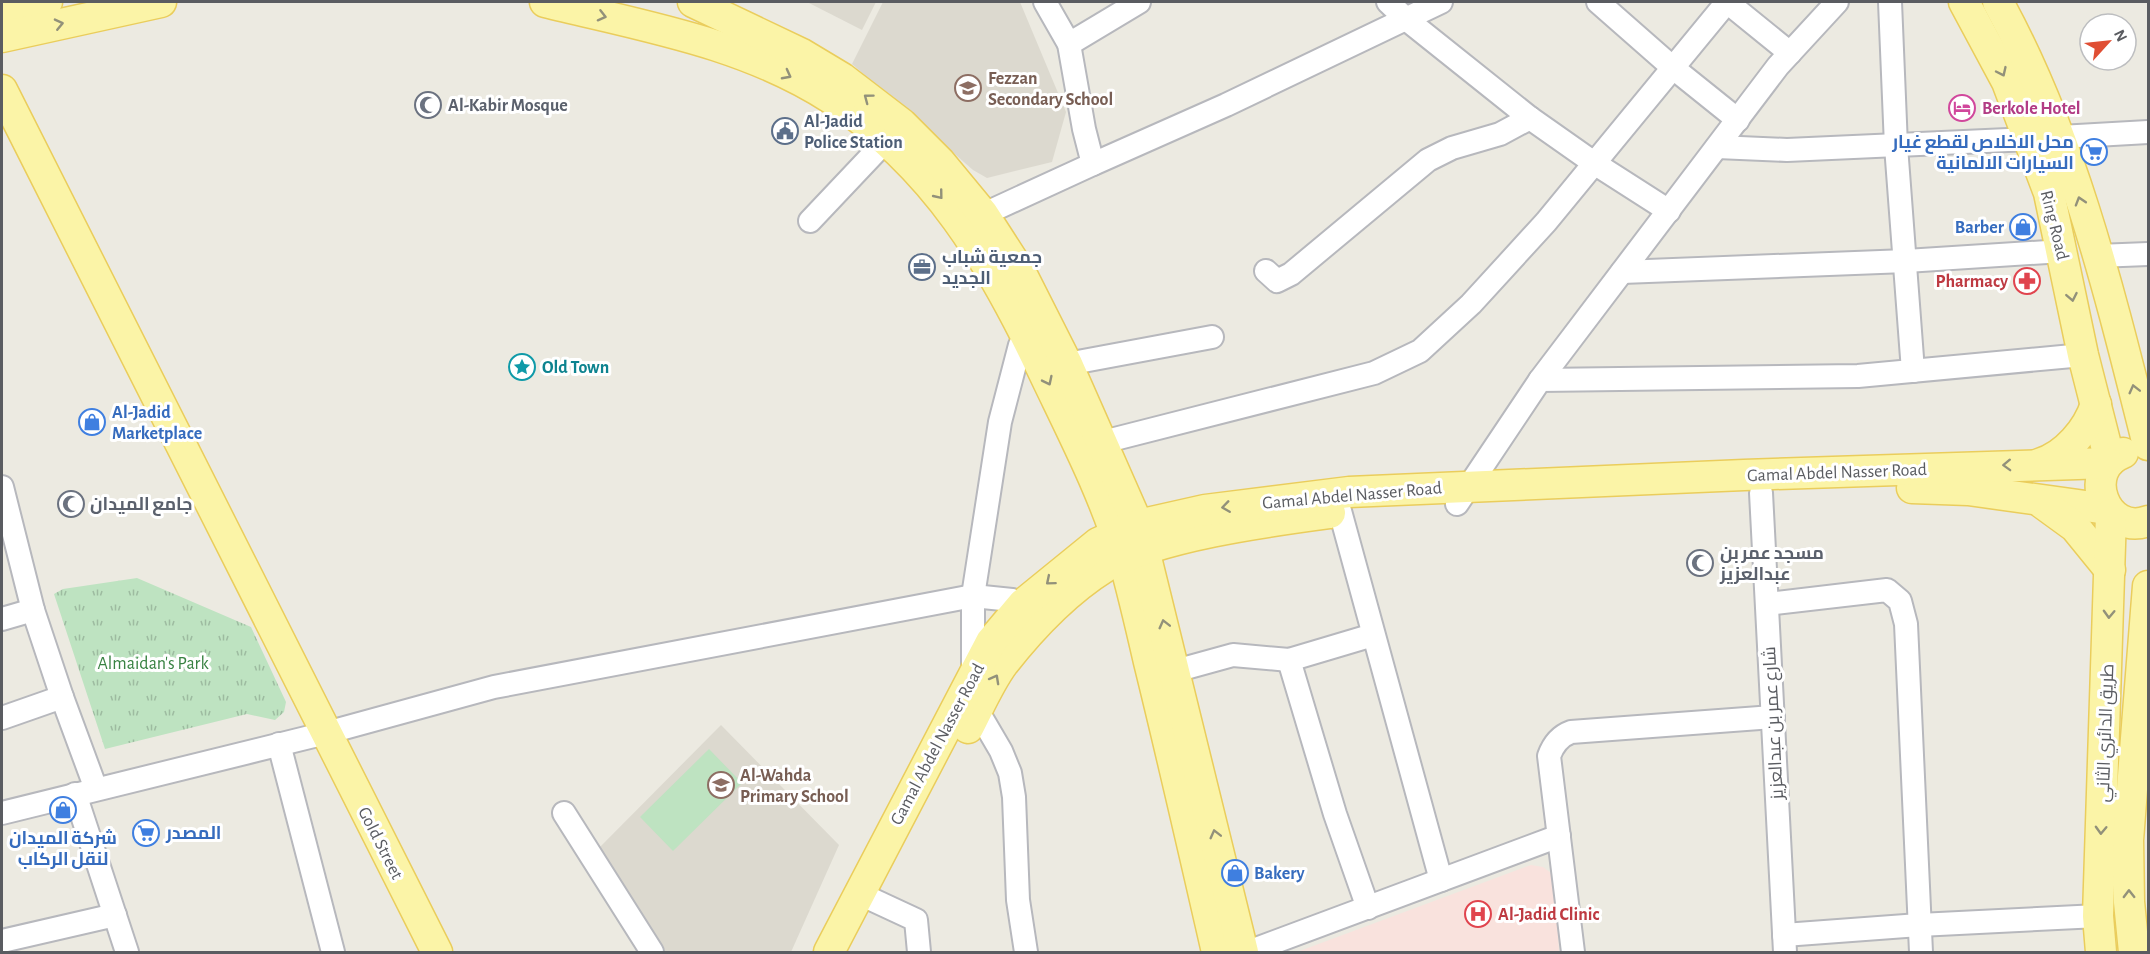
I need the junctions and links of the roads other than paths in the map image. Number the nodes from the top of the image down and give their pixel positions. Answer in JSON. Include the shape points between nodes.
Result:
{"nodes":[{"id":1,"x":47,"y":2,"type":"edge"},
{"id":2,"x":161,"y":2,"type":"edge"},
{"id":3,"x":545,"y":2,"type":"edge"},
{"id":4,"x":693,"y":2,"type":"edge"},
{"id":5,"x":740,"y":2,"type":"edge"},
{"id":6,"x":1045,"y":2,"type":"edge"},
{"id":7,"x":1139,"y":2,"type":"edge"},
{"id":8,"x":1388,"y":2,"type":"edge"},
{"id":9,"x":1441,"y":2,"type":"edge"},
{"id":10,"x":1598,"y":2,"type":"edge"},
{"id":11,"x":1727,"y":2,"type":"edge"},
{"id":12,"x":1837,"y":2,"type":"edge"},
{"id":13,"x":1890,"y":2,"type":"edge"},
{"id":14,"x":1965,"y":2,"type":"edge"},
{"id":15,"x":2002,"y":4,"type":"edge"},
{"id":16,"x":2,"y":12,"type":"edge"},
{"id":17,"x":1407,"y":20,"type":"junction"},
{"id":18,"x":1984,"y":35,"type":"junction"},
{"id":19,"x":2,"y":37,"type":"edge"},
{"id":20,"x":1069,"y":44,"type":"junction"},
{"id":21,"x":1790,"y":53,"type":"junction"},
{"id":22,"x":802,"y":54,"type":"junction"},
{"id":23,"x":1672,"y":67,"type":"junction"},
{"id":24,"x":2,"y":90,"type":"edge"},
{"id":25,"x":1530,"y":118,"type":"junction"},
{"id":26,"x":1738,"y":120,"type":"junction"},
{"id":27,"x":2148,"y":132,"type":"edge"},
{"id":28,"x":894,"y":133,"type":"junction"},
{"id":29,"x":2060,"y":137,"type":"junction"},
{"id":30,"x":2030,"y":139,"type":"junction"},
{"id":31,"x":1896,"y":146,"type":"junction"},
{"id":32,"x":1717,"y":147,"type":"junction"},
{"id":33,"x":1094,"y":164,"type":"junction"},
{"id":34,"x":1594,"y":164,"type":"junction"},
{"id":35,"x":1669,"y":211,"type":"junction"},
{"id":36,"x":973,"y":219,"type":"junction"},
{"id":37,"x":810,"y":221,"type":"dead end"},
{"id":38,"x":2063,"y":251,"type":"junction"},
{"id":39,"x":2148,"y":254,"type":"edge"},
{"id":40,"x":2097,"y":256,"type":"junction"},
{"id":41,"x":1906,"y":261,"type":"junction"},
{"id":42,"x":1266,"y":271,"type":"dead end"},
{"id":43,"x":1622,"y":272,"type":"junction"},
{"id":44,"x":1037,"y":331,"type":"junction"},
{"id":45,"x":1212,"y":337,"type":"dead end"},
{"id":46,"x":2083,"y":355,"type":"junction"},
{"id":47,"x":1067,"y":364,"type":"junction"},
{"id":48,"x":1913,"y":371,"type":"junction"},
{"id":49,"x":1540,"y":380,"type":"junction"},
{"id":50,"x":2096,"y":404,"type":"junction"},
{"id":51,"x":1103,"y":442,"type":"junction"},
{"id":52,"x":2148,"y":445,"type":"edge"},
{"id":53,"x":2148,"y":453,"type":"edge"},
{"id":54,"x":2109,"y":462,"type":"junction"},
{"id":55,"x":2039,"y":464,"type":"junction"},
{"id":56,"x":2,"y":487,"type":"edge"},
{"id":57,"x":1761,"y":493,"type":"junction"},
{"id":58,"x":1463,"y":495,"type":"junction"},
{"id":59,"x":2040,"y":501,"type":"junction"},
{"id":60,"x":1340,"y":511,"type":"junction"},
{"id":61,"x":2109,"y":511,"type":"junction"},
{"id":62,"x":2148,"y":521,"type":"edge"},
{"id":63,"x":1130,"y":542,"type":"junction"},
{"id":64,"x":2110,"y":570,"type":"junction"},
{"id":65,"x":2148,"y":586,"type":"edge"},
{"id":66,"x":973,"y":596,"type":"junction"},
{"id":67,"x":1767,"y":604,"type":"junction"},
{"id":68,"x":1034,"y":609,"type":"junction"},
{"id":69,"x":33,"y":610,"type":"junction"},
{"id":70,"x":2,"y":619,"type":"edge"},
{"id":71,"x":1373,"y":635,"type":"junction"},
{"id":72,"x":1289,"y":660,"type":"junction"},
{"id":73,"x":1175,"y":671,"type":"junction"},
{"id":74,"x":973,"y":674,"type":"junction"},
{"id":75,"x":62,"y":698,"type":"junction"},
{"id":76,"x":977,"y":710,"type":"junction"},
{"id":77,"x":1773,"y":717,"type":"junction"},
{"id":78,"x":2,"y":718,"type":"edge"},
{"id":79,"x":326,"y":733,"type":"junction"},
{"id":80,"x":279,"y":744,"type":"junction"},
{"id":81,"x":86,"y":792,"type":"junction"},
{"id":82,"x":2,"y":813,"type":"edge"},
{"id":83,"x":564,"y":813,"type":"dead end"},
{"id":84,"x":1559,"y":836,"type":"junction"},
{"id":85,"x":1441,"y":880,"type":"junction"},
{"id":86,"x":873,"y":900,"type":"junction"},
{"id":87,"x":1368,"y":908,"type":"junction"},
{"id":88,"x":115,"y":915,"type":"junction"},
{"id":89,"x":2098,"y":916,"type":"junction"},
{"id":90,"x":1919,"y":925,"type":"junction"},
{"id":91,"x":2,"y":940,"type":"edge"},
{"id":92,"x":1785,"y":944,"type":"edge"},
{"id":93,"x":127,"y":952,"type":"edge"},
{"id":94,"x":333,"y":952,"type":"edge"},
{"id":95,"x":437,"y":952,"type":"edge"},
{"id":96,"x":652,"y":952,"type":"edge"},
{"id":97,"x":829,"y":952,"type":"edge"},
{"id":98,"x":848,"y":952,"type":"edge"},
{"id":99,"x":920,"y":952,"type":"edge"},
{"id":100,"x":1026,"y":952,"type":"edge"},
{"id":101,"x":1217,"y":952,"type":"edge"},
{"id":102,"x":1243,"y":952,"type":"edge"},
{"id":103,"x":1248,"y":952,"type":"edge"},
{"id":104,"x":1573,"y":952,"type":"edge"},
{"id":105,"x":1921,"y":952,"type":"edge"},
{"id":106,"x":2101,"y":952,"type":"edge"},
{"id":107,"x":2134,"y":952,"type":"edge"}],
"edges":[{"from":1,"to":16,"type":"main road"},
{"from":19,"to":2,"type":"main road","one_way":true},
{"from":3,"to":28,"type":"main road","one_way":true,"via":[[743,55]]},
{"from":4,"to":22,"type":"main road"},
{"from":5,"to":22,"type":"main road","via":[[781,24]]},
{"from":6,"to":20,"type":"street"},
{"from":7,"to":20,"type":"street"},
{"from":8,"to":17,"type":"street"},
{"from":9,"to":17,"type":"street"},
{"from":10,"to":23,"type":"street"},
{"from":11,"to":21,"type":"street"},
{"from":11,"to":23,"type":"street"},
{"from":12,"to":21,"type":"street"},
{"from":13,"to":31,"type":"street"},
{"from":14,"to":18,"type":"main road","name":"Ring Road"},
{"from":15,"to":18,"type":"street"},
{"from":15,"to":29,"type":"main road","name":"Ring Road"},
{"from":17,"to":25,"type":"street"},
{"from":17,"to":33,"type":"street"},
{"from":18,"to":30,"type":"main road","name":"Ring Road","one_way":true},
{"from":20,"to":33,"type":"street"},
{"from":21,"to":26,"type":"street"},
{"from":28,"to":22,"type":"main road","one_way":true,"via":[[842,78]]},
{"from":23,"to":26,"type":"street"},
{"from":23,"to":34,"type":"street"},
{"from":24,"to":79,"type":"main road","name":"Gold Street"},
{"from":25,"to":34,"type":"street"},
{"from":25,"to":42,"type":"street","via":[[1495,136],[1442,151],[1291,274],[1277,281]]},
{"from":26,"to":32,"type":"street"},
{"from":27,"to":29,"type":"street"},
{"from":28,"to":36,"type":"main road","via":[[940,162]]},
{"from":28,"to":37,"type":"street"},
{"from":40,"to":29,"type":"main road","name":"Ring Road","one_way":true},
{"from":30,"to":31,"type":"street"},
{"from":30,"to":38,"type":"main road","name":"Ring Road"},
{"from":31,"to":32,"type":"street","via":[[1787,150]]},
{"from":31,"to":41,"type":"street"},
{"from":32,"to":35,"type":"street"},
{"from":33,"to":36,"type":"street"},
{"from":34,"to":35,"type":"street"},
{"from":34,"to":51,"type":"street","via":[[1479,296],[1420,351],[1374,373]]},
{"from":35,"to":43,"type":"street"},
{"from":36,"to":44,"type":"main road","via":[[1020,273]]},
{"from":38,"to":41,"type":"street"},
{"from":38,"to":46,"type":"main road","name":"Ring Road","one_way":true},
{"from":39,"to":40,"type":"street"},
{"from":52,"to":40,"type":"main road","name":"Ring Road","one_way":true},
{"from":41,"to":43,"type":"street"},
{"from":41,"to":48,"type":"street"},
{"from":43,"to":49,"type":"street"},
{"from":44,"to":47,"type":"main road"},
{"from":44,"to":63,"type":"main road","one_way":true,"via":[[1079,446]]},
{"from":44,"to":66,"type":"street","via":[[1015,357],[999,422]]},
{"from":45,"to":47,"type":"street"},
{"from":46,"to":48,"type":"street"},
{"from":46,"to":50,"type":"main road","name":"Ring Road"},
{"from":47,"to":51,"type":"main road"},
{"from":48,"to":49,"type":"street","via":[[1858,376]]},
{"from":49,"to":58,"type":"street"},
{"from":50,"to":54,"type":"main road","name":"Ring Road"},
{"from":50,"to":55,"type":"main road","via":[[2075,440]]},
{"from":51,"to":63,"type":"main road"},
{"from":53,"to":54,"type":"main road","name":"Gamal Abdel Nasser Road","via":[[2129,451]]},
{"from":54,"to":55,"type":"main road","name":"Gamal Abdel Nasser Road"},
{"from":54,"to":61,"type":"main road","name":"طريق الدائري الثاني","via":[[2100,478],[2100,494]]},
{"from":55,"to":58,"type":"main road","name":"Gamal Abdel Nasser Road","one_way":true},
{"from":56,"to":69,"type":"street"},
{"from":57,"to":58,"type":"main road","name":"Gamal Abdel Nasser Road"},
{"from":57,"to":59,"type":"main road","name":"Gamal Abdel Nasser Road","via":[[1939,488]]},
{"from":57,"to":67,"type":"street","name":"شارع عمر بن عبدالعزيز"},
{"from":58,"to":60,"type":"main road","name":"Gamal Abdel Nasser Road"},
{"from":58,"to":63,"type":"main road","name":"Gamal Abdel Nasser Road","one_way":true,"via":[[1301,496],[1205,510]]},
{"from":59,"to":61,"type":"main road","name":"Gamal Abdel Nasser Road"},
{"from":59,"to":64,"type":"main road","via":[[2074,527]]},
{"from":60,"to":63,"type":"main road","name":"Gamal Abdel Nasser Road","via":[[1210,534]]},
{"from":60,"to":71,"type":"street"},
{"from":61,"to":62,"type":"main road","name":"Gamal Abdel Nasser Road","via":[[2132,523]]},
{"from":61,"to":64,"type":"main road","name":"طريق الدائري الثاني"},
{"from":63,"to":68,"type":"main road","name":"Gamal Abdel Nasser Road","via":[[1083,553]]},
{"from":73,"to":63,"type":"main road","one_way":true},
{"from":63,"to":101,"type":"main road"},
{"from":64,"to":89,"type":"main road","name":"طريق الدائري الثاني","one_way":true},
{"from":107,"to":65,"type":"main road","name":"طريق الدائري الثاني","one_way":true,"via":[[2128,840]]},
{"from":66,"to":68,"type":"street","via":[[1002,598]]},
{"from":66,"to":74,"type":"street"},
{"from":66,"to":79,"type":"street","via":[[494,687]]},
{"from":67,"to":77,"type":"street","name":"شارع عمر بن عبدالعزيز"},
{"from":67,"to":90,"type":"street","via":[[1887,590],[1900,601],[1906,624]]},
{"from":68,"to":74,"type":"main road","name":"Gamal Abdel Nasser Road","via":[[996,636]]},
{"from":76,"to":68,"type":"main road","name":"Gamal Abdel Nasser Road","one_way":true},
{"from":69,"to":70,"type":"street"},
{"from":69,"to":75,"type":"street"},
{"from":71,"to":72,"type":"street"},
{"from":71,"to":85,"type":"street"},
{"from":72,"to":73,"type":"street","via":[[1233,655]]},
{"from":72,"to":87,"type":"street"},
{"from":102,"to":73,"type":"main road","one_way":true},
{"from":74,"to":97,"type":"main road","name":"Gamal Abdel Nasser Road"},
{"from":75,"to":78,"type":"street"},
{"from":75,"to":81,"type":"street"},
{"from":76,"to":86,"type":"main road","name":"Gamal Abdel Nasser Road"},
{"from":76,"to":100,"type":"street","via":[[1010,773],[1018,900]]},
{"from":77,"to":84,"type":"street","via":[[1563,735],[1549,756]]},
{"from":77,"to":92,"type":"street","name":"شارع عمر بن عبدالعزيز"},
{"from":79,"to":80,"type":"street"},
{"from":79,"to":95,"type":"main road","name":"Gold Street"},
{"from":80,"to":81,"type":"street"},
{"from":80,"to":94,"type":"street"},
{"from":81,"to":82,"type":"street"},
{"from":81,"to":88,"type":"street"},
{"from":83,"to":96,"type":"street"},
{"from":84,"to":85,"type":"street"},
{"from":84,"to":104,"type":"street"},
{"from":85,"to":87,"type":"street"},
{"from":86,"to":98,"type":"main road","name":"Gamal Abdel Nasser Road"},
{"from":86,"to":99,"type":"street","via":[[916,920]]},
{"from":87,"to":103,"type":"street"},
{"from":88,"to":91,"type":"street"},
{"from":88,"to":93,"type":"street"},
{"from":89,"to":90,"type":"street"},
{"from":89,"to":106,"type":"main road","name":"طريق الدائري الثاني"},
{"from":90,"to":92,"type":"street"},
{"from":90,"to":105,"type":"street"}]}
